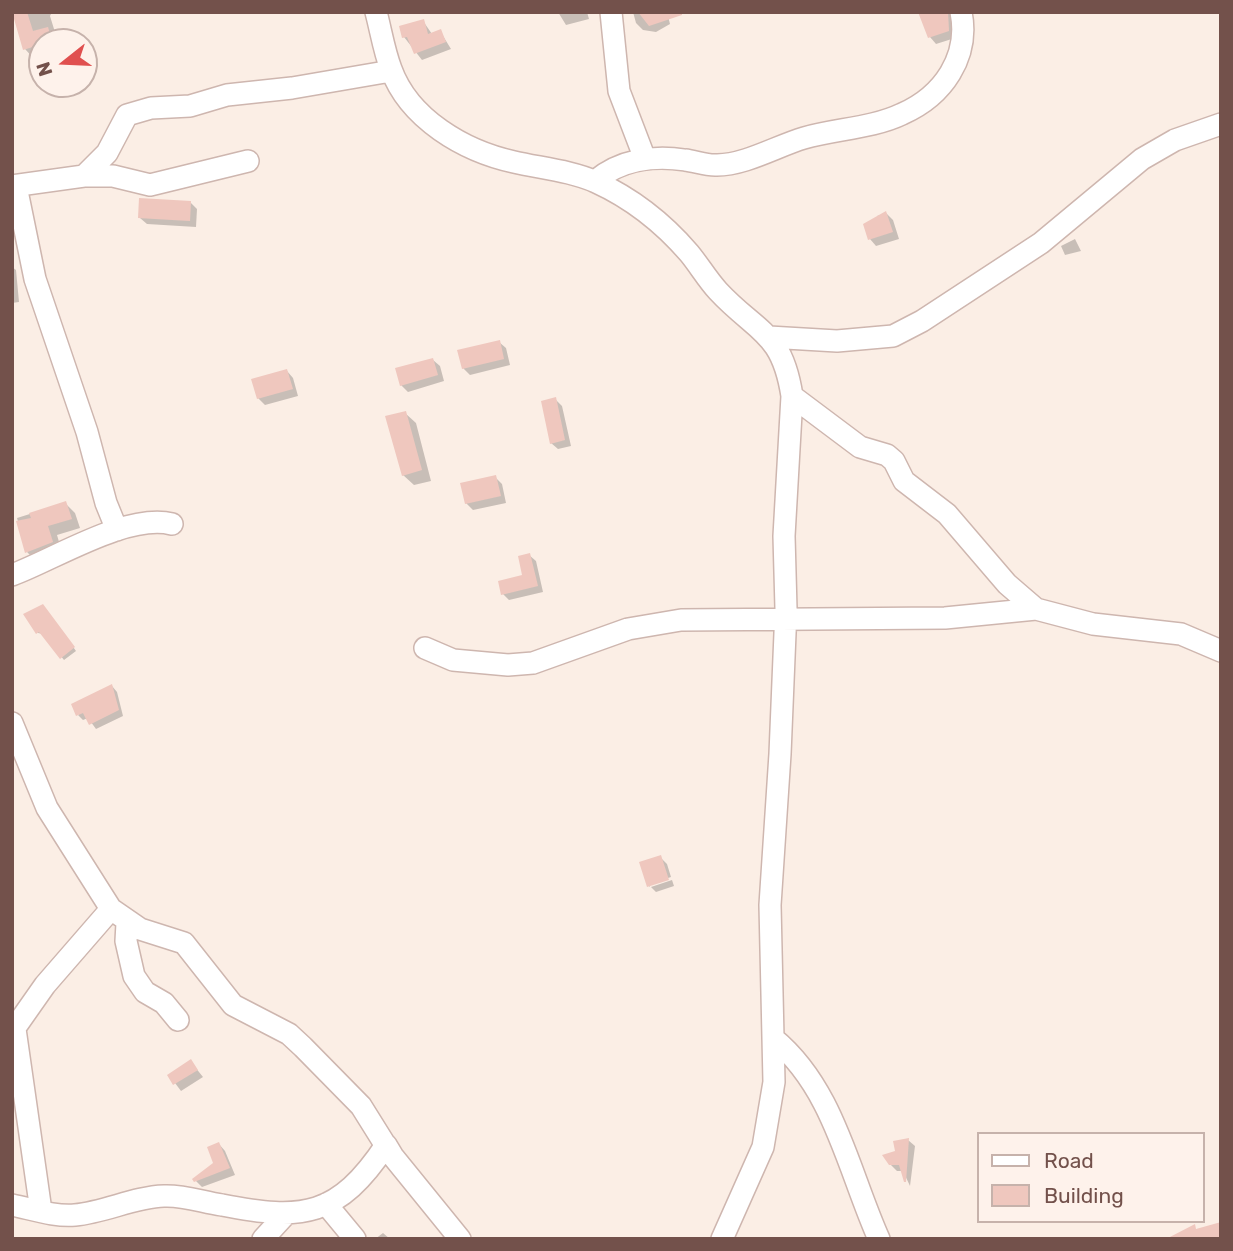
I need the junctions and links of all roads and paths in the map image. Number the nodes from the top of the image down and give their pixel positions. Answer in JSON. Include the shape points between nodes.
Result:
{"nodes":[{"id":1,"x":376,"y":12,"type":"edge"},
{"id":2,"x":611,"y":12,"type":"edge"},
{"id":3,"x":961,"y":12,"type":"edge"},
{"id":4,"x":391,"y":71,"type":"junction"},
{"id":5,"x":1221,"y":124,"type":"edge"},
{"id":6,"x":645,"y":159,"type":"junction"},
{"id":7,"x":248,"y":161,"type":"dead end"},
{"id":8,"x":84,"y":176,"type":"junction"},
{"id":9,"x":594,"y":181,"type":"junction"},
{"id":10,"x":14,"y":186,"type":"edge"},
{"id":11,"x":769,"y":337,"type":"junction"},
{"id":12,"x":792,"y":396,"type":"junction"},
{"id":13,"x":172,"y":524,"type":"dead end"},
{"id":14,"x":117,"y":530,"type":"junction"},
{"id":15,"x":12,"y":575,"type":"edge"},
{"id":16,"x":1036,"y":610,"type":"junction"},
{"id":17,"x":785,"y":618,"type":"junction"},
{"id":18,"x":425,"y":648,"type":"dead end"},
{"id":19,"x":1221,"y":651,"type":"edge"},
{"id":20,"x":12,"y":723,"type":"edge"},
{"id":21,"x":119,"y":916,"type":"junction"},
{"id":22,"x":178,"y":1020,"type":"dead end"},
{"id":23,"x":14,"y":1030,"type":"edge"},
{"id":24,"x":773,"y":1038,"type":"junction"},
{"id":25,"x":389,"y":1150,"type":"junction"},
{"id":26,"x":326,"y":1204,"type":"junction"},
{"id":27,"x":12,"y":1205,"type":"edge"},
{"id":28,"x":41,"y":1211,"type":"junction"},
{"id":29,"x":285,"y":1215,"type":"junction"},
{"id":30,"x":263,"y":1239,"type":"edge"},
{"id":31,"x":355,"y":1239,"type":"edge"},
{"id":32,"x":446,"y":1239,"type":"edge"},
{"id":33,"x":460,"y":1239,"type":"edge"},
{"id":34,"x":722,"y":1239,"type":"edge"},
{"id":35,"x":879,"y":1239,"type":"edge"}],
"edges":[{"from":1,"to":4,"type":"street"},
{"from":2,"to":6,"type":"street","via":[[619,91]]},
{"from":3,"to":6,"type":"street","via":[[962,51],[955,68],[932,96],[902,115],[825,132],[717,165]]},
{"from":4,"to":8,"type":"street","via":[[137,111],[127,115],[107,153]]},
{"from":4,"to":9,"type":"street","via":[[420,114],[457,140],[500,159]]},
{"from":5,"to":11,"type":"street","via":[[1175,140],[1142,159],[1041,243],[893,336],[837,341]]},
{"from":6,"to":9,"type":"street","via":[[606,171]]},
{"from":7,"to":8,"type":"street","via":[[150,185],[113,176]]},
{"from":8,"to":10,"type":"street"},
{"from":9,"to":11,"type":"street","via":[[660,223],[718,291]]},
{"from":10,"to":14,"type":"street","via":[[35,279]]},
{"from":11,"to":12,"type":"street","via":[[788,373]]},
{"from":12,"to":16,"type":"street","via":[[860,447],[894,461],[910,488],[947,514],[1007,584]]},
{"from":12,"to":17,"type":"street","via":[[784,523]]},
{"from":13,"to":14,"type":"street","via":[[160,521]]},
{"from":14,"to":15,"type":"street"},
{"from":16,"to":17,"type":"street","via":[[946,618]]},
{"from":16,"to":19,"type":"street","via":[[1093,624],[1181,634]]},
{"from":17,"to":18,"type":"street","via":[[656,623],[533,663],[463,662]]},
{"from":17,"to":24,"type":"street","via":[[770,905]]},
{"from":20,"to":21,"type":"street","via":[[47,808]]},
{"from":21,"to":22,"type":"street","via":[[134,976],[145,992],[164,1003]]},
{"from":21,"to":23,"type":"street","via":[[46,985]]},
{"from":21,"to":25,"type":"street","via":[[184,943],[233,1005],[289,1034],[361,1106]]},
{"from":23,"to":28,"type":"street"},
{"from":24,"to":34,"type":"street","via":[[774,1082],[763,1147]]},
{"from":24,"to":35,"type":"street","via":[[795,1056],[822,1098]]},
{"from":25,"to":26,"type":"street","via":[[356,1186]]},
{"from":25,"to":32,"type":"street"},
{"from":25,"to":33,"type":"street"},
{"from":26,"to":29,"type":"street"},
{"from":26,"to":31,"type":"street"},
{"from":27,"to":28,"type":"street"},
{"from":28,"to":29,"type":"street","via":[[75,1215],[176,1195]]},
{"from":29,"to":30,"type":"street"}]}
